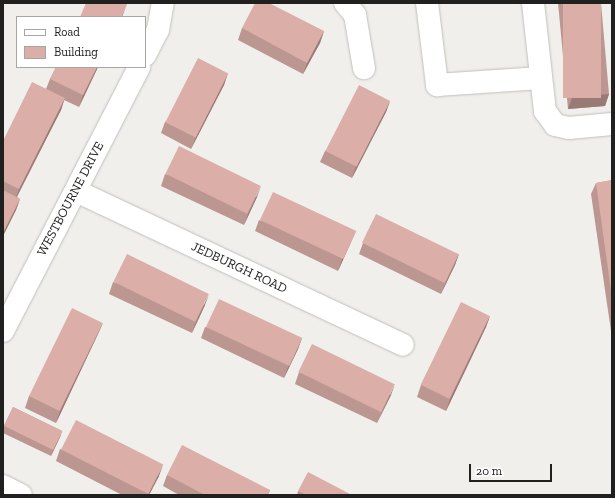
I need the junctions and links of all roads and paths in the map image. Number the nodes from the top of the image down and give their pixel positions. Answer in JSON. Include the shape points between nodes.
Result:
{"nodes":[{"id":1,"x":163,"y":3,"type":"edge"},
{"id":2,"x":345,"y":3,"type":"edge"},
{"id":3,"x":427,"y":3,"type":"edge"},
{"id":4,"x":533,"y":3,"type":"edge"},
{"id":5,"x":146,"y":53,"type":"edge"},
{"id":6,"x":138,"y":68,"type":"edge"},
{"id":7,"x":364,"y":68,"type":"dead end"},
{"id":8,"x":541,"y":78,"type":"junction"},
{"id":9,"x":612,"y":124,"type":"edge"},
{"id":10,"x":76,"y":191,"type":"junction"},
{"id":11,"x":3,"y":331,"type":"edge"},
{"id":12,"x":403,"y":345,"type":"dead end"},
{"id":13,"x":3,"y":486,"type":"edge"},
{"id":14,"x":21,"y":495,"type":"edge"}],
"edges":[{"from":1,"to":5,"type":"street","via":[[158,30]]},
{"from":2,"to":7,"type":"street","via":[[355,15]]},
{"from":3,"to":8,"type":"street","via":[[437,85]]},
{"from":4,"to":8,"type":"street"},
{"from":6,"to":10,"type":"street","name":"WESTBOURNE DRIVE"},
{"from":8,"to":9,"type":"street","via":[[545,111],[555,125],[569,128]]},
{"from":10,"to":11,"type":"street","name":"WESTBOURNE DRIVE"},
{"from":10,"to":12,"type":"street","name":"JEDBURGH ROAD"},
{"from":13,"to":14,"type":"street"}]}
